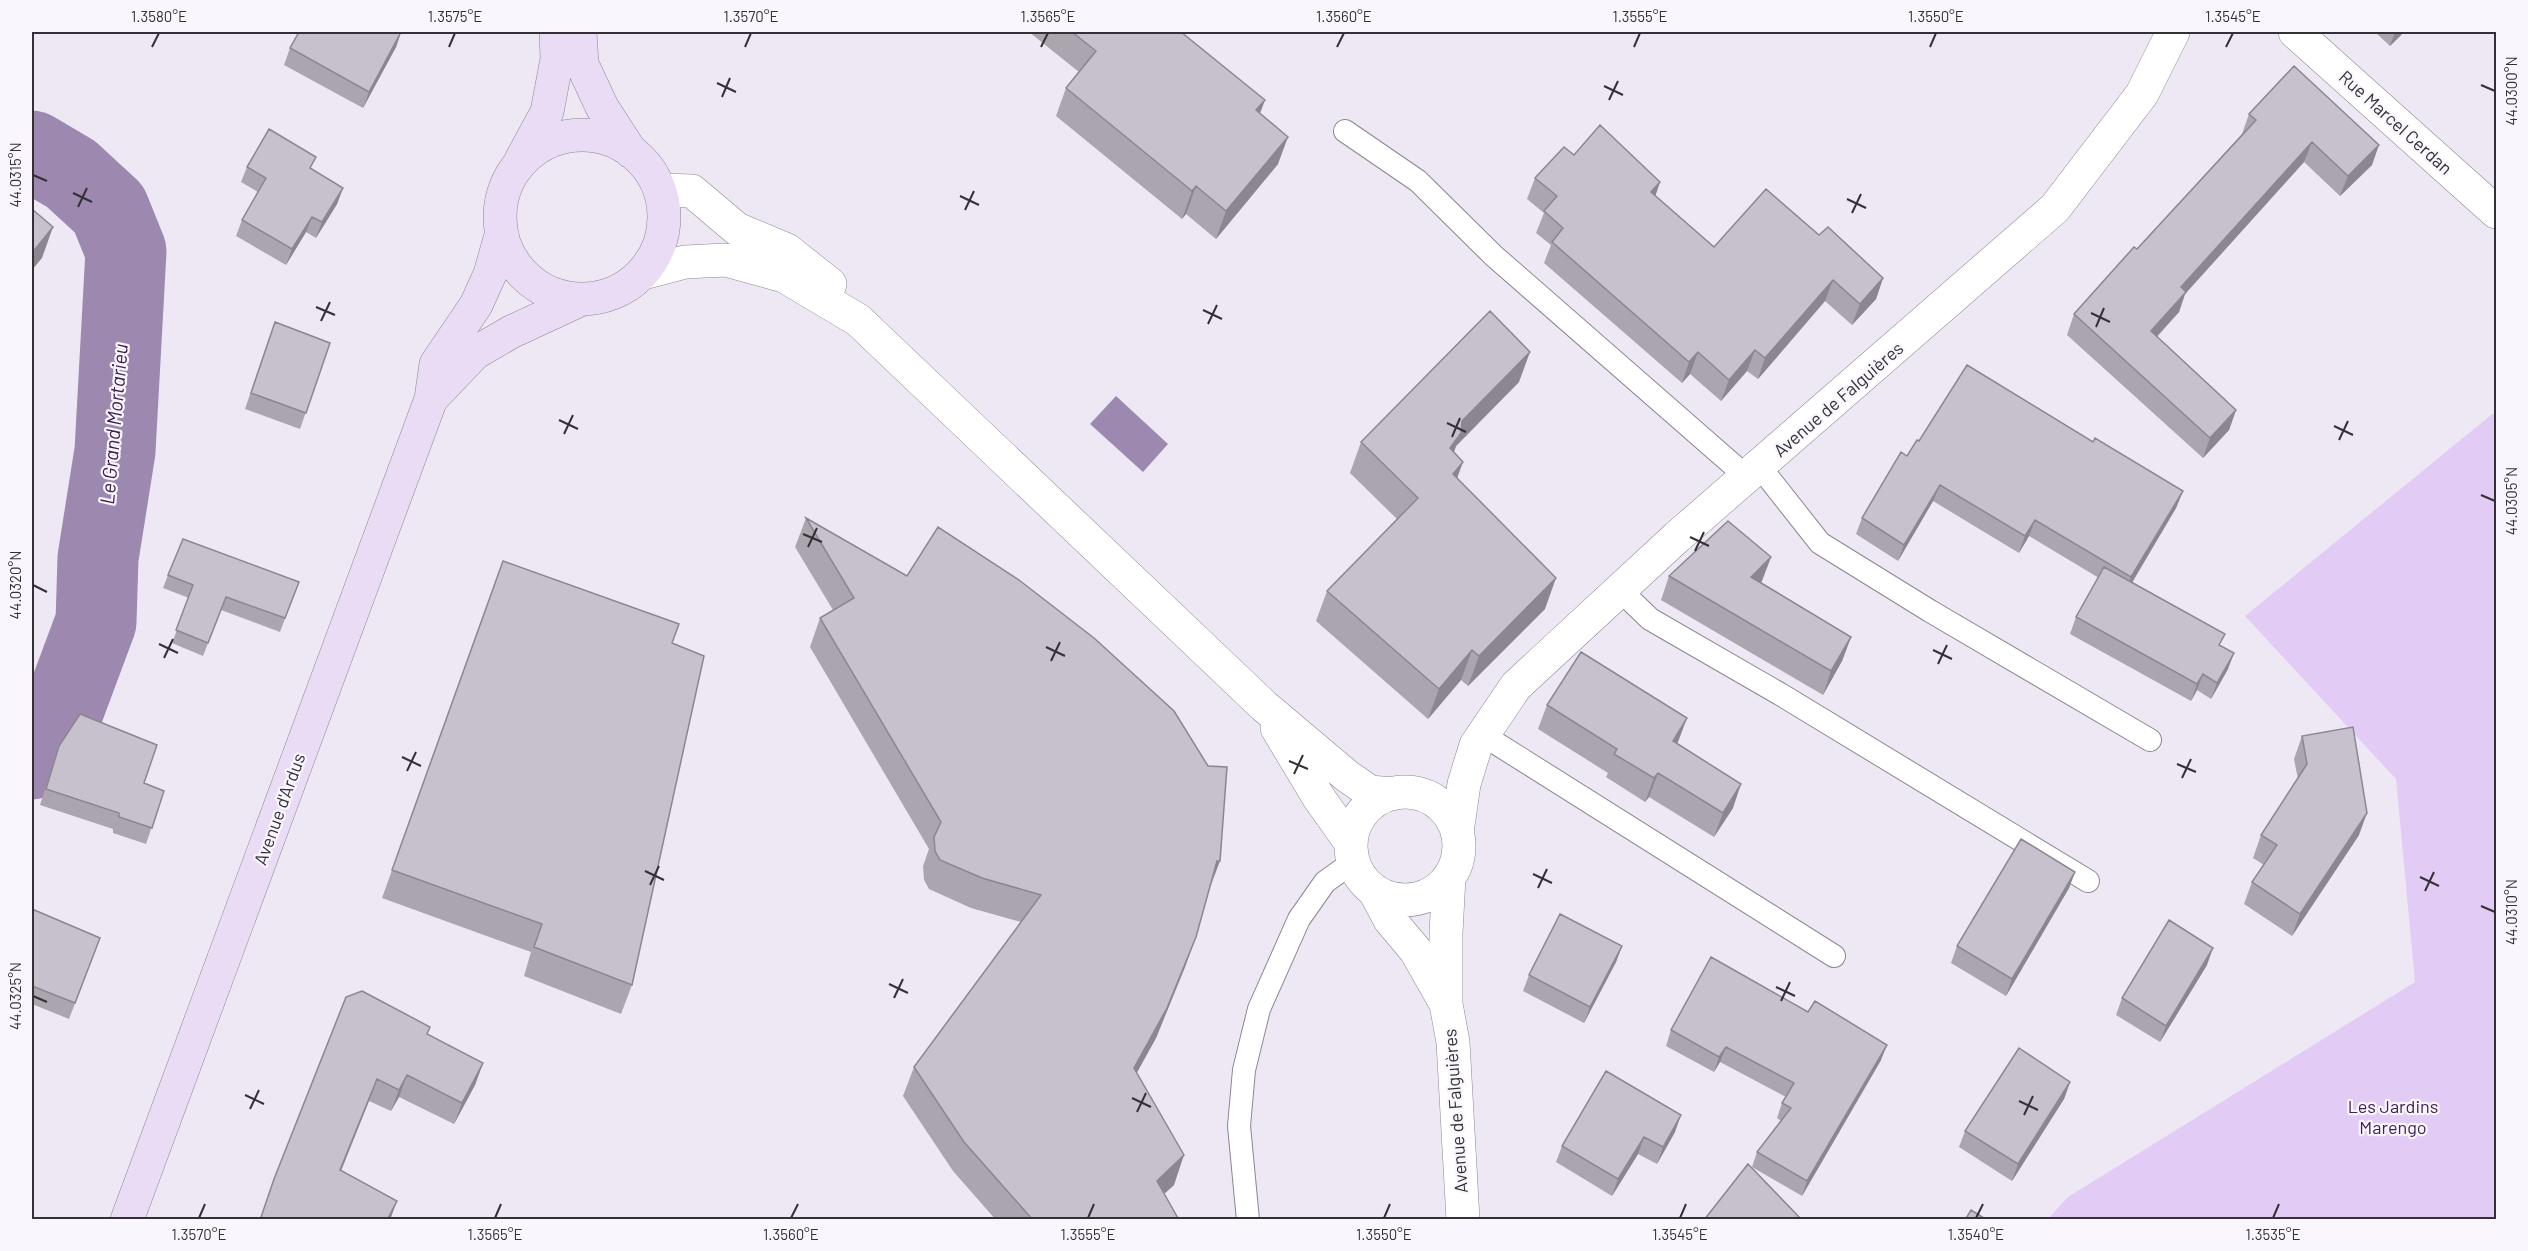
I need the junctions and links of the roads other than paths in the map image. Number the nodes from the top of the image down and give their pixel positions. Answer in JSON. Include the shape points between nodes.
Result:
{"nodes":[{"id":1,"x":556,"y":32,"type":"edge"},
{"id":2,"x":580,"y":32,"type":"edge"},
{"id":3,"x":2173,"y":32,"type":"edge"},
{"id":4,"x":2295,"y":32,"type":"edge"},
{"id":5,"x":1345,"y":131,"type":"dead end"},
{"id":6,"x":632,"y":152,"type":"junction"},
{"id":7,"x":519,"y":163,"type":"junction"},
{"id":8,"x":660,"y":190,"type":"junction"},
{"id":9,"x":2496,"y":212,"type":"edge"},
{"id":10,"x":501,"y":235,"type":"junction"},
{"id":11,"x":643,"y":273,"type":"junction"},
{"id":12,"x":582,"y":299,"type":"junction"},
{"id":13,"x":858,"y":320,"type":"junction"},
{"id":14,"x":430,"y":399,"type":"junction"},
{"id":15,"x":1754,"y":472,"type":"junction"},
{"id":16,"x":1620,"y":590,"type":"junction"},
{"id":17,"x":1264,"y":706,"type":"junction"},
{"id":18,"x":1480,"y":740,"type":"junction"},
{"id":19,"x":2150,"y":740,"type":"dead end"},
{"id":20,"x":1401,"y":793,"type":"junction"},
{"id":21,"x":1456,"y":832,"type":"junction"},
{"id":22,"x":1352,"y":853,"type":"junction"},
{"id":23,"x":1449,"y":877,"type":"junction"},
{"id":24,"x":2088,"y":881,"type":"dead end"},
{"id":25,"x":1374,"y":890,"type":"junction"},
{"id":26,"x":1834,"y":956,"type":"dead end"},
{"id":27,"x":1446,"y":1004,"type":"junction"},
{"id":28,"x":127,"y":1220,"type":"edge"},
{"id":29,"x":1248,"y":1220,"type":"edge"},
{"id":30,"x":1463,"y":1220,"type":"edge"}],
"edges":[{"from":1,"to":7,"type":"main road","via":[[557,59],[547,112]]},
{"from":2,"to":6,"type":"main road","via":[[582,64],[602,107]]},
{"from":3,"to":15,"type":"street","name":"Avenue de Falguières","via":[[2142,94],[2055,208]]},
{"from":4,"to":9,"type":"street","name":"Rue Marcel Cerdan"},
{"from":5,"to":15,"type":"lane","via":[[1418,181],[1494,256]]},
{"from":6,"to":7,"type":"main road","via":[[609,140],[585,135],[561,137],[537,147]]},
{"from":6,"to":8,"type":"main road","via":[[648,168]]},
{"from":7,"to":10,"type":"main road","via":[[506,185],[499,210]]},
{"from":8,"to":11,"type":"main road","via":[[663,233]]},
{"from":8,"to":13,"type":"street","via":[[692,191],[737,229],[787,250],[841,293]]},
{"from":10,"to":12,"type":"main road","via":[[512,260],[530,281],[555,295]]},
{"from":10,"to":14,"type":"main road","name":"Avenue d'Ardus","via":[[476,305],[436,364]]},
{"from":11,"to":12,"type":"main road","via":[[621,290]]},
{"from":11,"to":13,"type":"street","via":[[685,262],[726,260],[784,276]]},
{"from":12,"to":14,"type":"main road","name":"Avenue d'Ardus","via":[[475,353]]},
{"from":13,"to":17,"type":"street"},
{"from":14,"to":28,"type":"main road","name":"Avenue d'Ardus"},
{"from":15,"to":16,"type":"street","name":"Avenue de Falguières"},
{"from":15,"to":19,"type":"lane","via":[[1820,543]]},
{"from":16,"to":18,"type":"street","name":"Avenue de Falguières","via":[[1516,686]]},
{"from":16,"to":24,"type":"lane","via":[[1650,619]]},
{"from":17,"to":20,"type":"street","via":[[1370,792]]},
{"from":17,"to":22,"type":"street"},
{"from":18,"to":20,"type":"street","name":"Avenue de Falguières","via":[[1426,787]]},
{"from":18,"to":21,"type":"street","name":"Avenue de Falguières","via":[[1464,784]]},
{"from":18,"to":26,"type":"lane"},
{"from":20,"to":21,"type":"street","via":[[1426,796],[1439,805]]},
{"from":20,"to":22,"type":"street","via":[[1376,800],[1363,811],[1354,826]]},
{"from":21,"to":23,"type":"street","via":[[1459,848]]},
{"from":22,"to":25,"type":"street","via":[[1361,878]]},
{"from":22,"to":29,"type":"lane","via":[[1299,919],[1259,1009],[1244,1070],[1239,1126]]},
{"from":23,"to":25,"type":"street","via":[[1438,889],[1406,900]]},
{"from":23,"to":27,"type":"street","name":"Avenue de Falguières"},
{"from":25,"to":27,"type":"street","name":"Avenue de Falguières"},
{"from":27,"to":30,"type":"street","name":"Avenue de Falguières","via":[[1453,1042]]}]}
